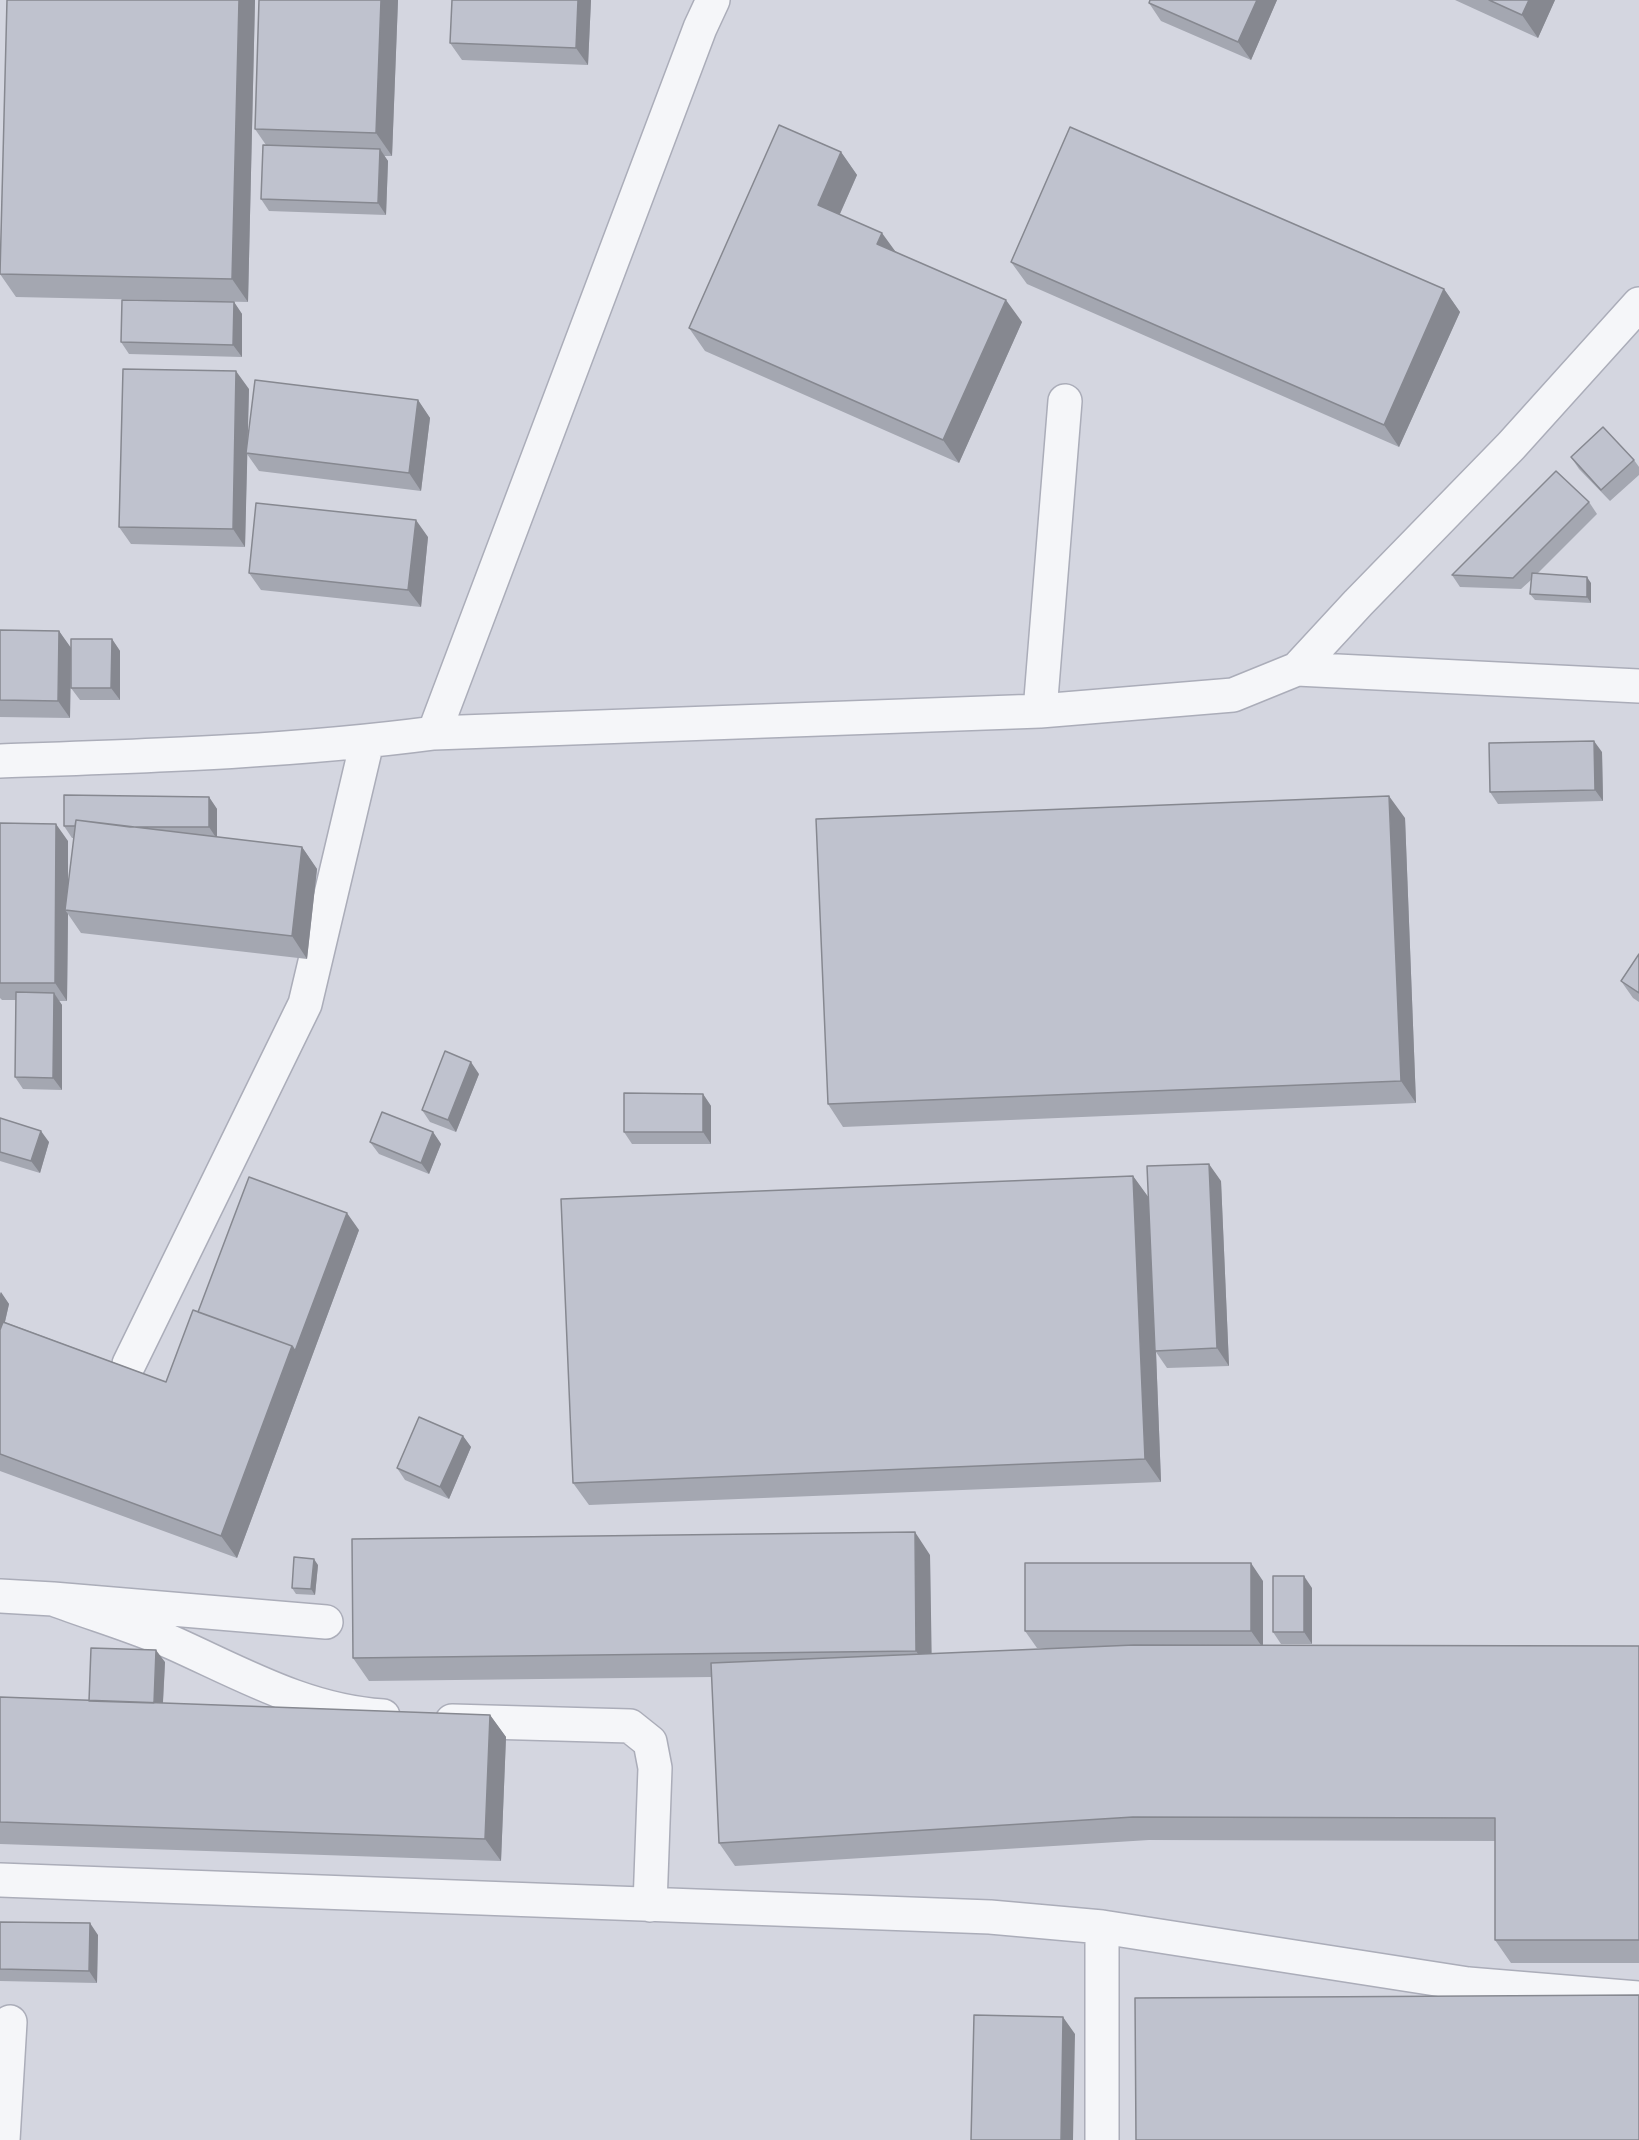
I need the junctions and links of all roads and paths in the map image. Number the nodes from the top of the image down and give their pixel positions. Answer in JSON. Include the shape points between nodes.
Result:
{"nodes":[{"id":1,"x":713,"y":0,"type":"edge"},
{"id":2,"x":1639,"y":304,"type":"edge"},
{"id":3,"x":1065,"y":401,"type":"dead end"},
{"id":4,"x":1297,"y":669,"type":"junction"},
{"id":5,"x":1639,"y":686,"type":"edge"},
{"id":6,"x":1040,"y":711,"type":"junction"},
{"id":7,"x":434,"y":734,"type":"junction"},
{"id":8,"x":367,"y":742,"type":"junction"},
{"id":9,"x":0,"y":761,"type":"edge"},
{"id":10,"x":129,"y":1364,"type":"dead end"},
{"id":11,"x":0,"y":1596,"type":"edge"},
{"id":12,"x":53,"y":1599,"type":"junction"},
{"id":13,"x":326,"y":1622,"type":"dead end"},
{"id":14,"x":0,"y":1880,"type":"edge"},
{"id":15,"x":650,"y":1905,"type":"junction"},
{"id":16,"x":1102,"y":1927,"type":"junction"},
{"id":17,"x":1639,"y":1998,"type":"edge"},
{"id":18,"x":10,"y":2022,"type":"dead end"},
{"id":19,"x":3,"y":2140,"type":"edge"},
{"id":20,"x":1102,"y":2140,"type":"edge"}],
"edges":[{"from":1,"to":7,"type":"street"},
{"from":2,"to":4,"type":"street","via":[[1511,446]]},
{"from":3,"to":6,"type":"street"},
{"from":4,"to":5,"type":"street"},
{"from":4,"to":6,"type":"street","via":[[1233,695]]},
{"from":6,"to":7,"type":"street"},
{"from":7,"to":8,"type":"street"},
{"from":8,"to":9,"type":"street"},
{"from":8,"to":10,"type":"street","via":[[306,1004]]},
{"from":11,"to":12,"type":"street"},
{"from":12,"to":13,"type":"street"},
{"from":12,"to":15,"type":"street","via":[[170,1642],[291,1696],[357,1714],[630,1726],[650,1742],[654,1768]]},
{"from":14,"to":15,"type":"street"},
{"from":15,"to":16,"type":"street","via":[[990,1917]]},
{"from":16,"to":17,"type":"street","via":[[1468,1984]]},
{"from":16,"to":20,"type":"street"},
{"from":18,"to":19,"type":"street"}]}
